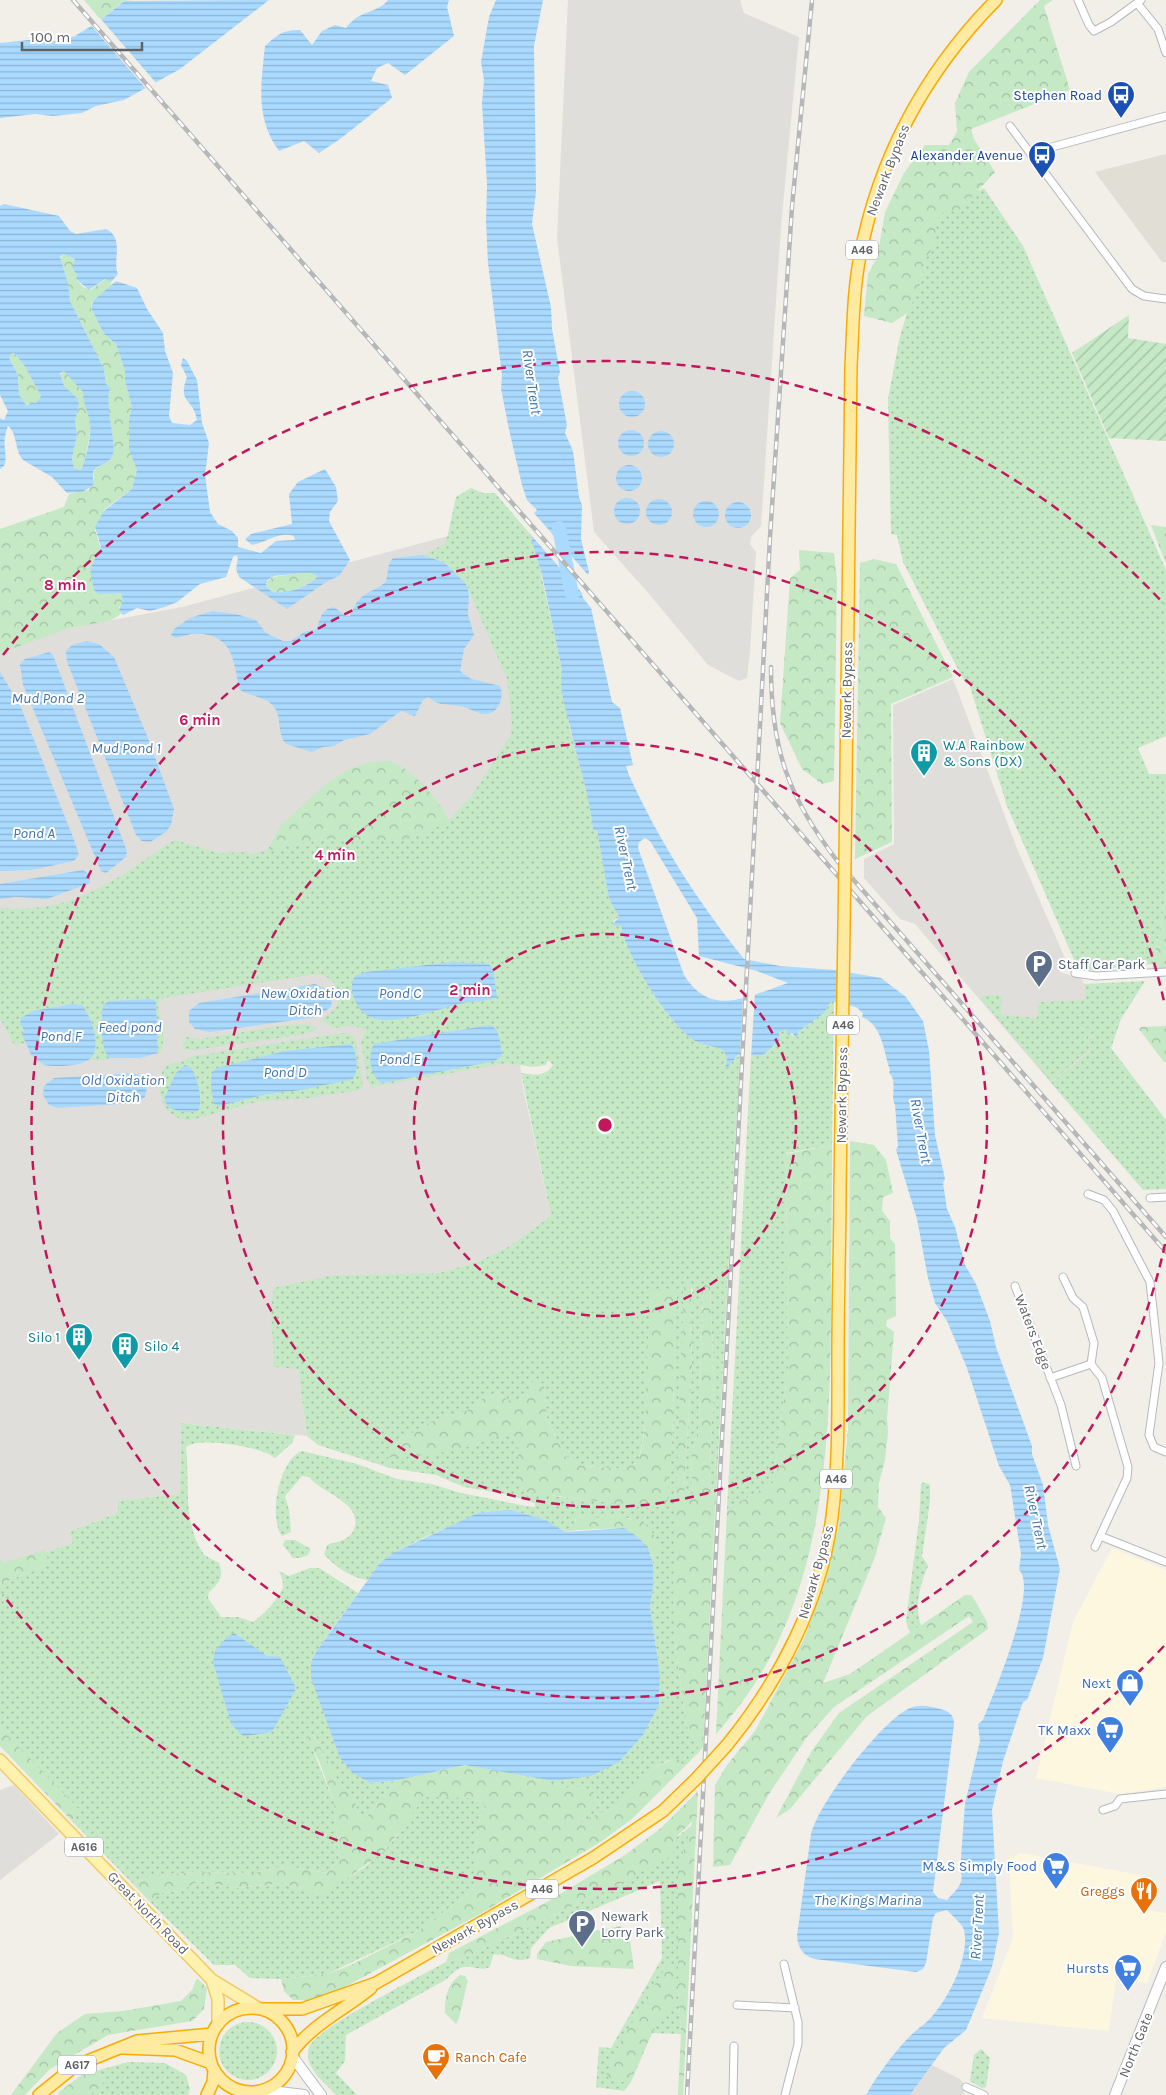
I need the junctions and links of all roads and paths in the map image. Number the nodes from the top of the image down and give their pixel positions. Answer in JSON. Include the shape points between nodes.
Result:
{"nodes":[{"id":1,"x":996,"y":0,"type":"edge"},
{"id":2,"x":1078,"y":0,"type":"edge"},
{"id":3,"x":1139,"y":2,"type":"edge"},
{"id":4,"x":1166,"y":53,"type":"edge"},
{"id":5,"x":1166,"y":116,"type":"edge"},
{"id":6,"x":1010,"y":126,"type":"dead end"},
{"id":7,"x":1030,"y":153,"type":"junction"},
{"id":8,"x":1166,"y":299,"type":"edge"},
{"id":9,"x":1166,"y":972,"type":"edge"},
{"id":10,"x":1075,"y":973,"type":"dead end"},
{"id":11,"x":1088,"y":1194,"type":"dead end"},
{"id":12,"x":1166,"y":1197,"type":"edge"},
{"id":13,"x":1150,"y":1198,"type":"dead end"},
{"id":14,"x":1063,"y":1277,"type":"dead end"},
{"id":15,"x":1015,"y":1286,"type":"dead end"},
{"id":16,"x":1091,"y":1364,"type":"junction"},
{"id":17,"x":1050,"y":1378,"type":"junction"},
{"id":18,"x":1166,"y":1452,"type":"edge"},
{"id":19,"x":1076,"y":1466,"type":"dead end"},
{"id":20,"x":1100,"y":1536,"type":"junction"},
{"id":21,"x":1095,"y":1547,"type":"dead end"},
{"id":22,"x":1166,"y":1562,"type":"edge"},
{"id":23,"x":0,"y":1760,"type":"edge"},
{"id":24,"x":1166,"y":1794,"type":"edge"},
{"id":25,"x":1103,"y":1810,"type":"dead end"},
{"id":26,"x":784,"y":1964,"type":"dead end"},
{"id":27,"x":1166,"y":1967,"type":"edge"},
{"id":28,"x":212,"y":1980,"type":"junction"},
{"id":29,"x":376,"y":1983,"type":"junction"},
{"id":30,"x":737,"y":2005,"type":"dead end"},
{"id":31,"x":795,"y":2008,"type":"junction"},
{"id":32,"x":260,"y":2009,"type":"junction"},
{"id":33,"x":215,"y":2029,"type":"junction"},
{"id":34,"x":734,"y":2046,"type":"dead end"},
{"id":35,"x":122,"y":2048,"type":"junction"},
{"id":36,"x":292,"y":2054,"type":"junction"},
{"id":37,"x":213,"y":2067,"type":"junction"},
{"id":38,"x":966,"y":2087,"type":"dead end"},
{"id":39,"x":254,"y":2092,"type":"edge"},
{"id":40,"x":39,"y":2095,"type":"edge"},
{"id":41,"x":207,"y":2095,"type":"edge"},
{"id":42,"x":304,"y":2095,"type":"edge"},
{"id":43,"x":321,"y":2095,"type":"edge"},
{"id":44,"x":732,"y":2095,"type":"edge"},
{"id":45,"x":785,"y":2095,"type":"edge"},
{"id":46,"x":984,"y":2095,"type":"edge"},
{"id":47,"x":1115,"y":2095,"type":"edge"}],
"edges":[{"from":1,"to":29,"type":"highway","name":"Newark Bypass","number":"A46","bridge":true,"via":[[948,54],[926,86],[897,140],[870,214],[855,298],[848,544],[839,1426],[832,1519],[816,1584],[794,1640],[760,1703],[727,1745],[663,1811],[594,1858]]},
{"from":2,"to":3,"type":"street","via":[[1094,31]]},
{"from":3,"to":4,"type":"street","via":[[1158,29]]},
{"from":5,"to":7,"type":"street"},
{"from":6,"to":7,"type":"street"},
{"from":7,"to":8,"type":"street","via":[[1132,289],[1144,296]]},
{"from":9,"to":10,"type":"street","via":[[1096,976]]},
{"from":11,"to":18,"type":"street","via":[[1104,1200],[1113,1211],[1150,1282],[1159,1363],[1149,1434],[1151,1444]]},
{"from":12,"to":13,"type":"street"},
{"from":14,"to":16,"type":"street","via":[[1073,1298],[1083,1307],[1094,1343]]},
{"from":15,"to":17,"type":"street","name":"Waters Edge"},
{"from":16,"to":17,"type":"street","name":"Waters Edge"},
{"from":16,"to":20,"type":"street","via":[[1102,1378],[1128,1467],[1127,1478]]},
{"from":17,"to":19,"type":"street","name":"Waters Edge","via":[[1061,1405]]},
{"from":20,"to":21,"type":"street"},
{"from":20,"to":22,"type":"street"},
{"from":23,"to":28,"type":"main road","name":"Great North Road","number":"A616"},
{"from":24,"to":25,"type":"street","via":[[1120,1799],[1115,1806]]},
{"from":26,"to":31,"type":"street"},
{"from":27,"to":47,"type":"main road","name":"North Gate"},
{"from":28,"to":32,"type":"main road","name":"Great North Road","number":"A616"},
{"from":28,"to":33,"type":"main road","name":"Great North Road","number":"A616","via":[[218,1999]]},
{"from":29,"to":32,"type":"highway","name":"Newark Bypass","number":"A46","via":[[302,2009]]},
{"from":29,"to":36,"type":"highway","name":"Newark Bypass","number":"A46","via":[[307,2033]]},
{"from":30,"to":31,"type":"street"},
{"from":31,"to":45,"type":"street","via":[[798,2044]]},
{"from":32,"to":33,"type":"highway","via":[[236,2011]]},
{"from":32,"to":36,"type":"highway","via":[[274,2015],[286,2028]]},
{"from":33,"to":35,"type":"highway","number":"A617","via":[[137,2040]]},
{"from":33,"to":37,"type":"highway","via":[[209,2048]]},
{"from":34,"to":44,"type":"street"},
{"from":35,"to":37,"type":"highway","number":"A617","via":[[176,2050]]},
{"from":35,"to":40,"type":"highway","number":"A617","via":[[75,2066]]},
{"from":36,"to":39,"type":"highway","via":[[281,2078]]},
{"from":36,"to":43,"type":"main road"},
{"from":37,"to":39,"type":"highway","via":[[230,2086]]},
{"from":37,"to":41,"type":"highway","via":[[213,2082]]},
{"from":38,"to":46,"type":"street"},
{"from":39,"to":42,"type":"main road"}]}
